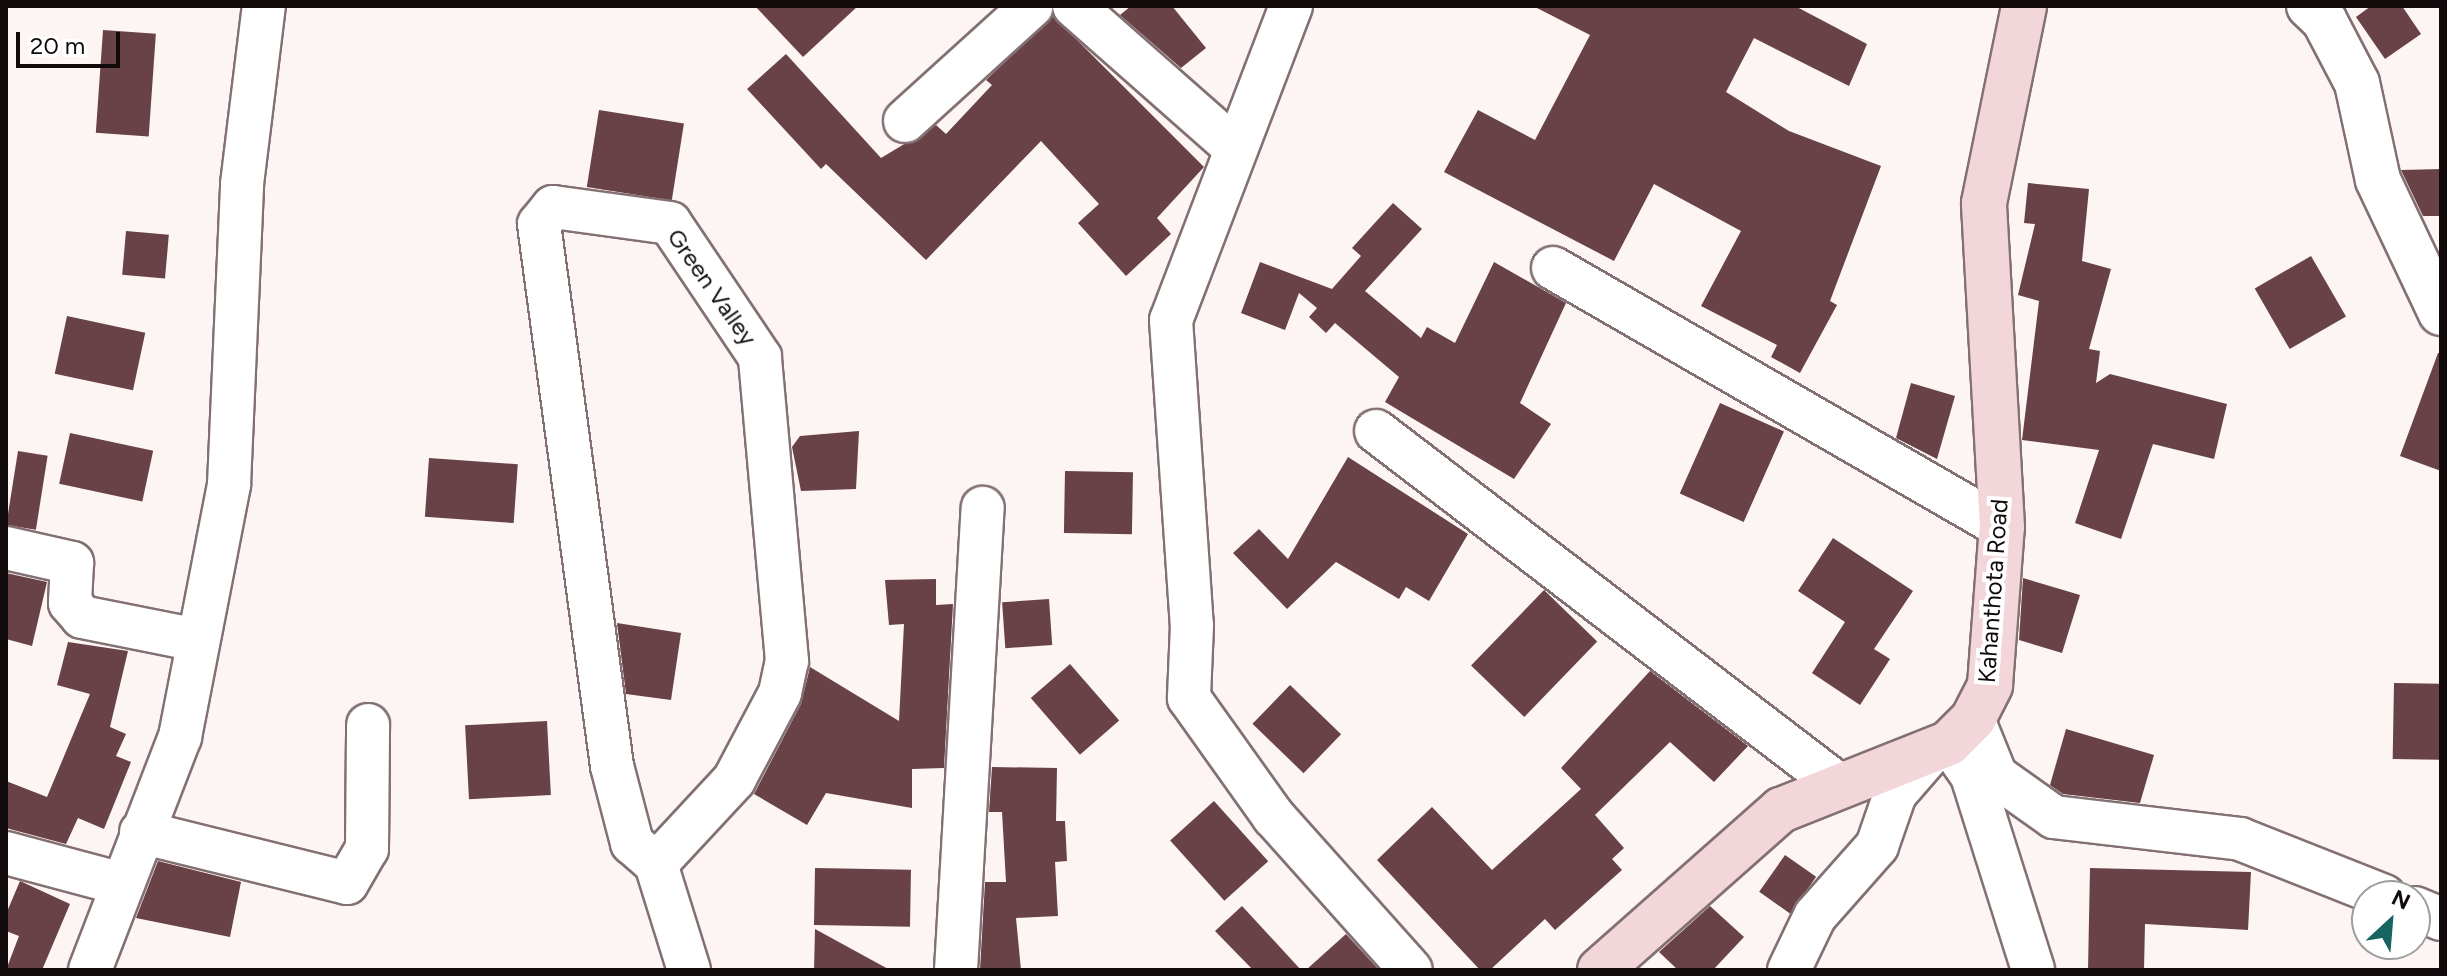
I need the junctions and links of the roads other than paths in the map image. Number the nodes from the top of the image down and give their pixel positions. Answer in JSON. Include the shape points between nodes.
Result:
{"nodes":[{"id":1,"x":264,"y":6,"type":"edge"},
{"id":2,"x":1032,"y":6,"type":"edge"},
{"id":3,"x":1074,"y":6,"type":"edge"},
{"id":4,"x":1291,"y":6,"type":"edge"},
{"id":5,"x":2024,"y":6,"type":"edge"},
{"id":6,"x":2309,"y":6,"type":"edge"},
{"id":7,"x":905,"y":121,"type":"dead end"},
{"id":8,"x":1233,"y":146,"type":"junction"},
{"id":9,"x":1553,"y":268,"type":"dead end"},
{"id":10,"x":2441,"y":313,"type":"edge"},
{"id":11,"x":1376,"y":431,"type":"dead end"},
{"id":12,"x":983,"y":508,"type":"dead end"},
{"id":13,"x":2002,"y":527,"type":"junction"},
{"id":14,"x":6,"y":548,"type":"edge"},
{"id":15,"x":197,"y":640,"type":"junction"},
{"id":16,"x":368,"y":725,"type":"dead end"},
{"id":17,"x":1950,"y":740,"type":"junction"},
{"id":18,"x":1836,"y":783,"type":"junction"},
{"id":19,"x":141,"y":832,"type":"junction"},
{"id":20,"x":6,"y":853,"type":"edge"},
{"id":21,"x":656,"y":864,"type":"junction"},
{"id":22,"x":2351,"y":883,"type":"edge"},
{"id":23,"x":122,"y":884,"type":"junction"},
{"id":24,"x":90,"y":970,"type":"edge"},
{"id":25,"x":689,"y":970,"type":"edge"},
{"id":26,"x":956,"y":970,"type":"edge"},
{"id":27,"x":1411,"y":970,"type":"edge"},
{"id":28,"x":1600,"y":970,"type":"edge"},
{"id":29,"x":1789,"y":970,"type":"edge"},
{"id":30,"x":2033,"y":970,"type":"edge"}],
"edges":[{"from":1,"to":15,"type":"street","via":[[242,184],[229,485]]},
{"from":2,"to":7,"type":"street"},
{"from":3,"to":8,"type":"street"},
{"from":4,"to":8,"type":"street"},
{"from":5,"to":13,"type":"main road","name":"Kahanthota Road","via":[[1984,203]]},
{"from":6,"to":10,"type":"street","via":[[2324,20],[2357,83],[2378,180]]},
{"from":8,"to":27,"type":"street","via":[[1171,320],[1192,625],[1189,698],[1265,806]]},
{"from":9,"to":13,"type":"street"},
{"from":11,"to":18,"type":"street"},
{"from":12,"to":26,"type":"street"},
{"from":13,"to":17,"type":"main road","name":"Kahanthota Road","via":[[1990,685]]},
{"from":14,"to":15,"type":"street","via":[[72,563],[70,603],[82,617]]},
{"from":15,"to":19,"type":"street","via":[[180,737]]},
{"from":16,"to":19,"type":"street","via":[[367,849],[347,883]]},
{"from":17,"to":18,"type":"main road"},
{"from":17,"to":22,"type":"street","via":[[2054,817],[2240,839]]},
{"from":17,"to":29,"type":"street","via":[[1895,794],[1877,846],[1815,916]]},
{"from":17,"to":30,"type":"street","via":[[1972,776]]},
{"from":18,"to":28,"type":"main road","via":[[1781,810]]},
{"from":19,"to":23,"type":"street"},
{"from":20,"to":23,"type":"street"},
{"from":21,"to":21,"type":"street","name":"Green Valley","via":[[734,780],[780,693],[787,661],[760,357],[670,223],[553,207],[539,224],[597,670],[620,808],[632,843]]},
{"from":21,"to":25,"type":"street","name":"Green Valley"},
{"from":23,"to":24,"type":"street"}]}
